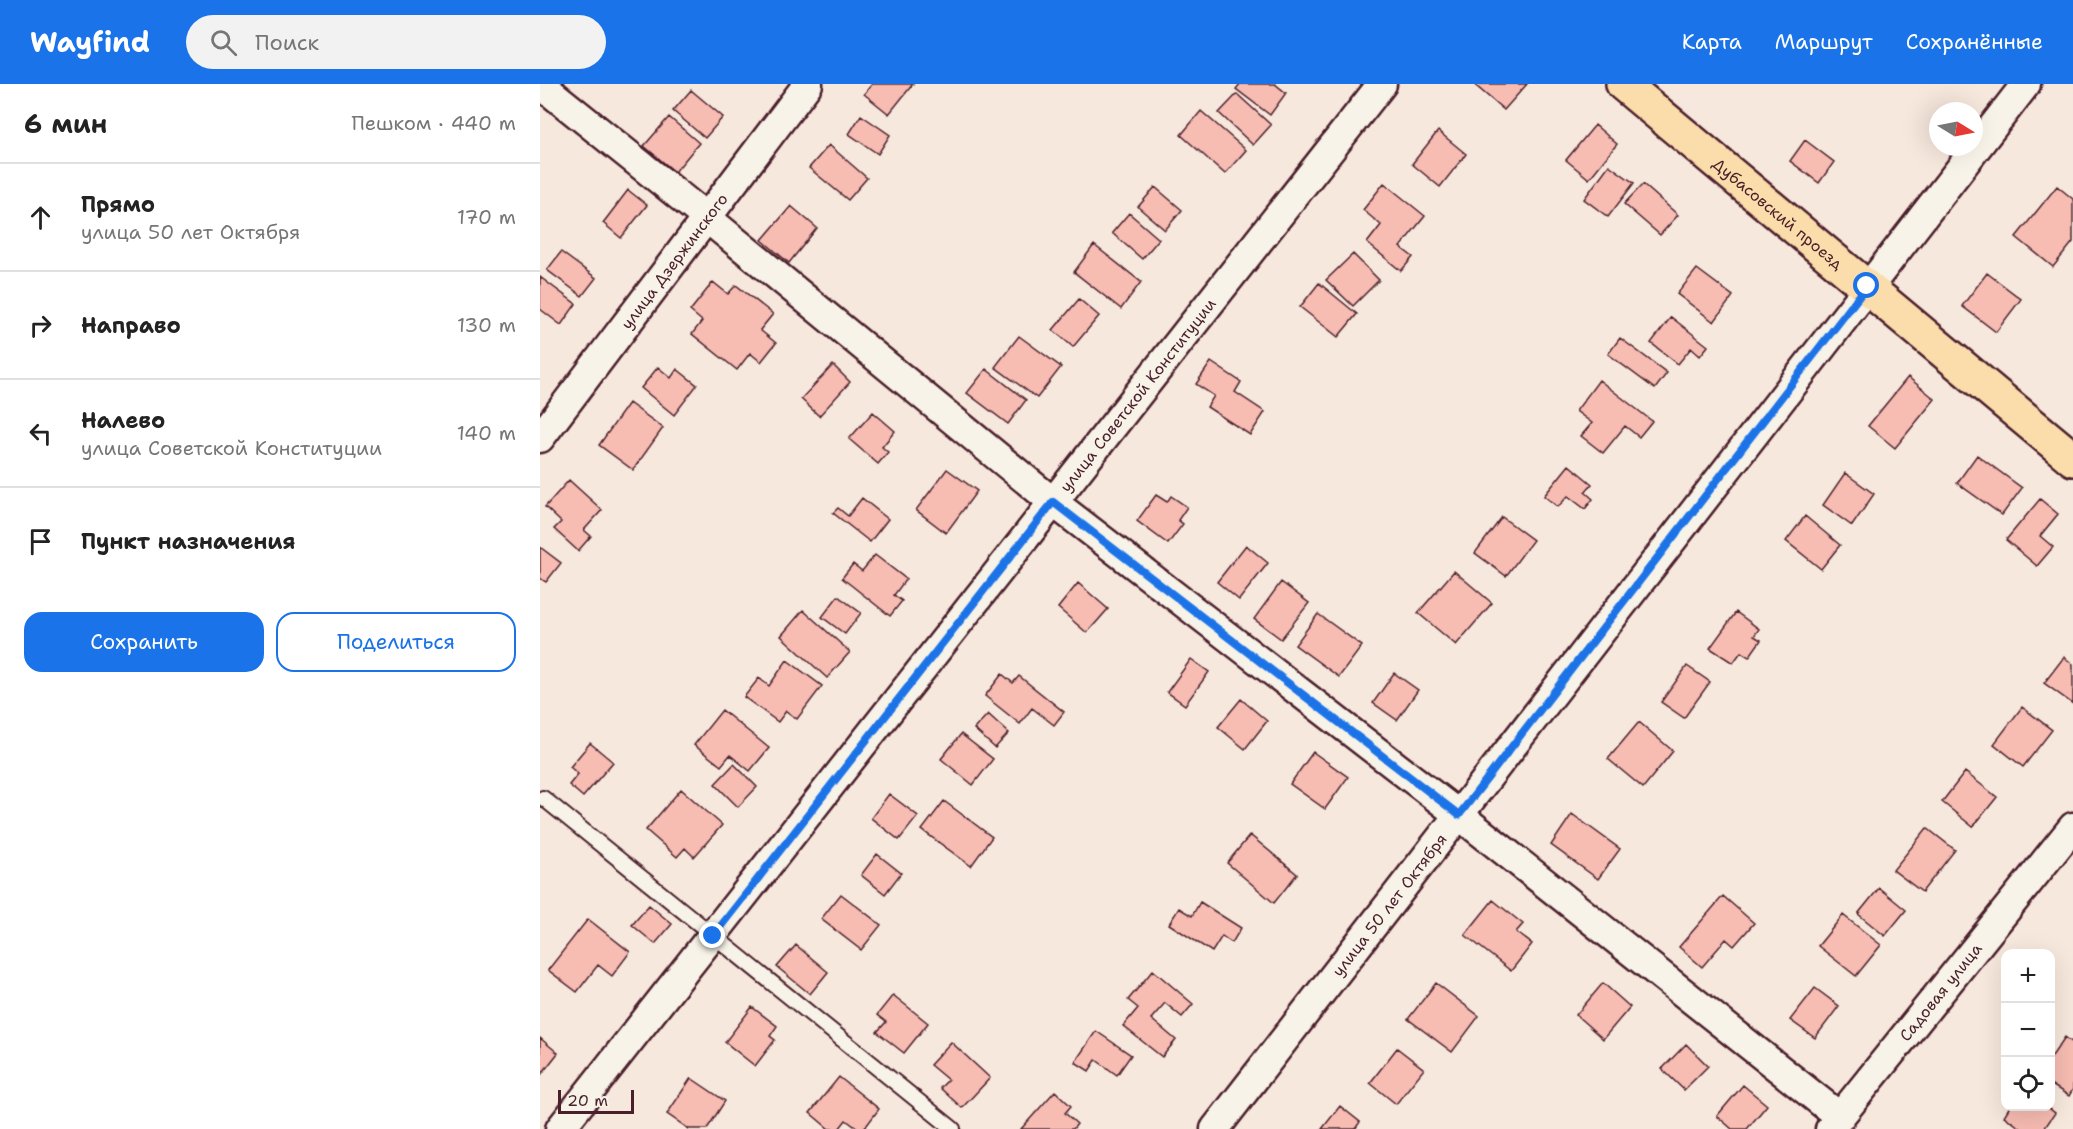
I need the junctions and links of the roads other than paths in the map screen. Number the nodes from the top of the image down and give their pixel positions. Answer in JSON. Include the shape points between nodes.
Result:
{"nodes":[{"id":1,"x":540,"y":84,"type":"edge"},
{"id":2,"x":808,"y":84,"type":"edge"},
{"id":3,"x":1382,"y":84,"type":"edge"},
{"id":4,"x":1623,"y":84,"type":"edge"},
{"id":5,"x":2026,"y":84,"type":"edge"},
{"id":6,"x":707,"y":218,"type":"junction"},
{"id":7,"x":1867,"y":286,"type":"junction"},
{"id":8,"x":540,"y":438,"type":"edge"},
{"id":9,"x":2073,"y":459,"type":"edge"},
{"id":10,"x":1053,"y":502,"type":"junction"},
{"id":11,"x":543,"y":798,"type":"dead end"},
{"id":12,"x":1459,"y":815,"type":"junction"},
{"id":13,"x":2073,"y":827,"type":"edge"},
{"id":14,"x":713,"y":936,"type":"junction"},
{"id":15,"x":1835,"y":1123,"type":"edge"},
{"id":16,"x":560,"y":1129,"type":"edge"},
{"id":17,"x":953,"y":1129,"type":"edge"},
{"id":18,"x":1215,"y":1129,"type":"edge"}],
"edges":[{"from":1,"to":6,"type":"street"},
{"from":2,"to":6,"type":"street","name":"улица Дзержинского"},
{"from":3,"to":10,"type":"street","name":"улица Советской Конституции"},
{"from":4,"to":7,"type":"main road","name":"Дубасовский проезд"},
{"from":5,"to":7,"type":"street","name":"улица 50 лет Октября"},
{"from":6,"to":8,"type":"street","name":"улица Дзержинского"},
{"from":6,"to":10,"type":"street"},
{"from":7,"to":9,"type":"main road","name":"Дубасовский проезд"},
{"from":7,"to":12,"type":"street","name":"улица 50 лет Октября"},
{"from":10,"to":12,"type":"street"},
{"from":10,"to":14,"type":"street","name":"улица Советской Конституции"},
{"from":11,"to":14,"type":"lane"},
{"from":12,"to":15,"type":"street"},
{"from":12,"to":18,"type":"street","name":"улица 50 лет Октября"},
{"from":13,"to":15,"type":"street","name":"Садовая улица"},
{"from":14,"to":16,"type":"street","name":"улица Советской Конституции"},
{"from":14,"to":17,"type":"lane"}]}
